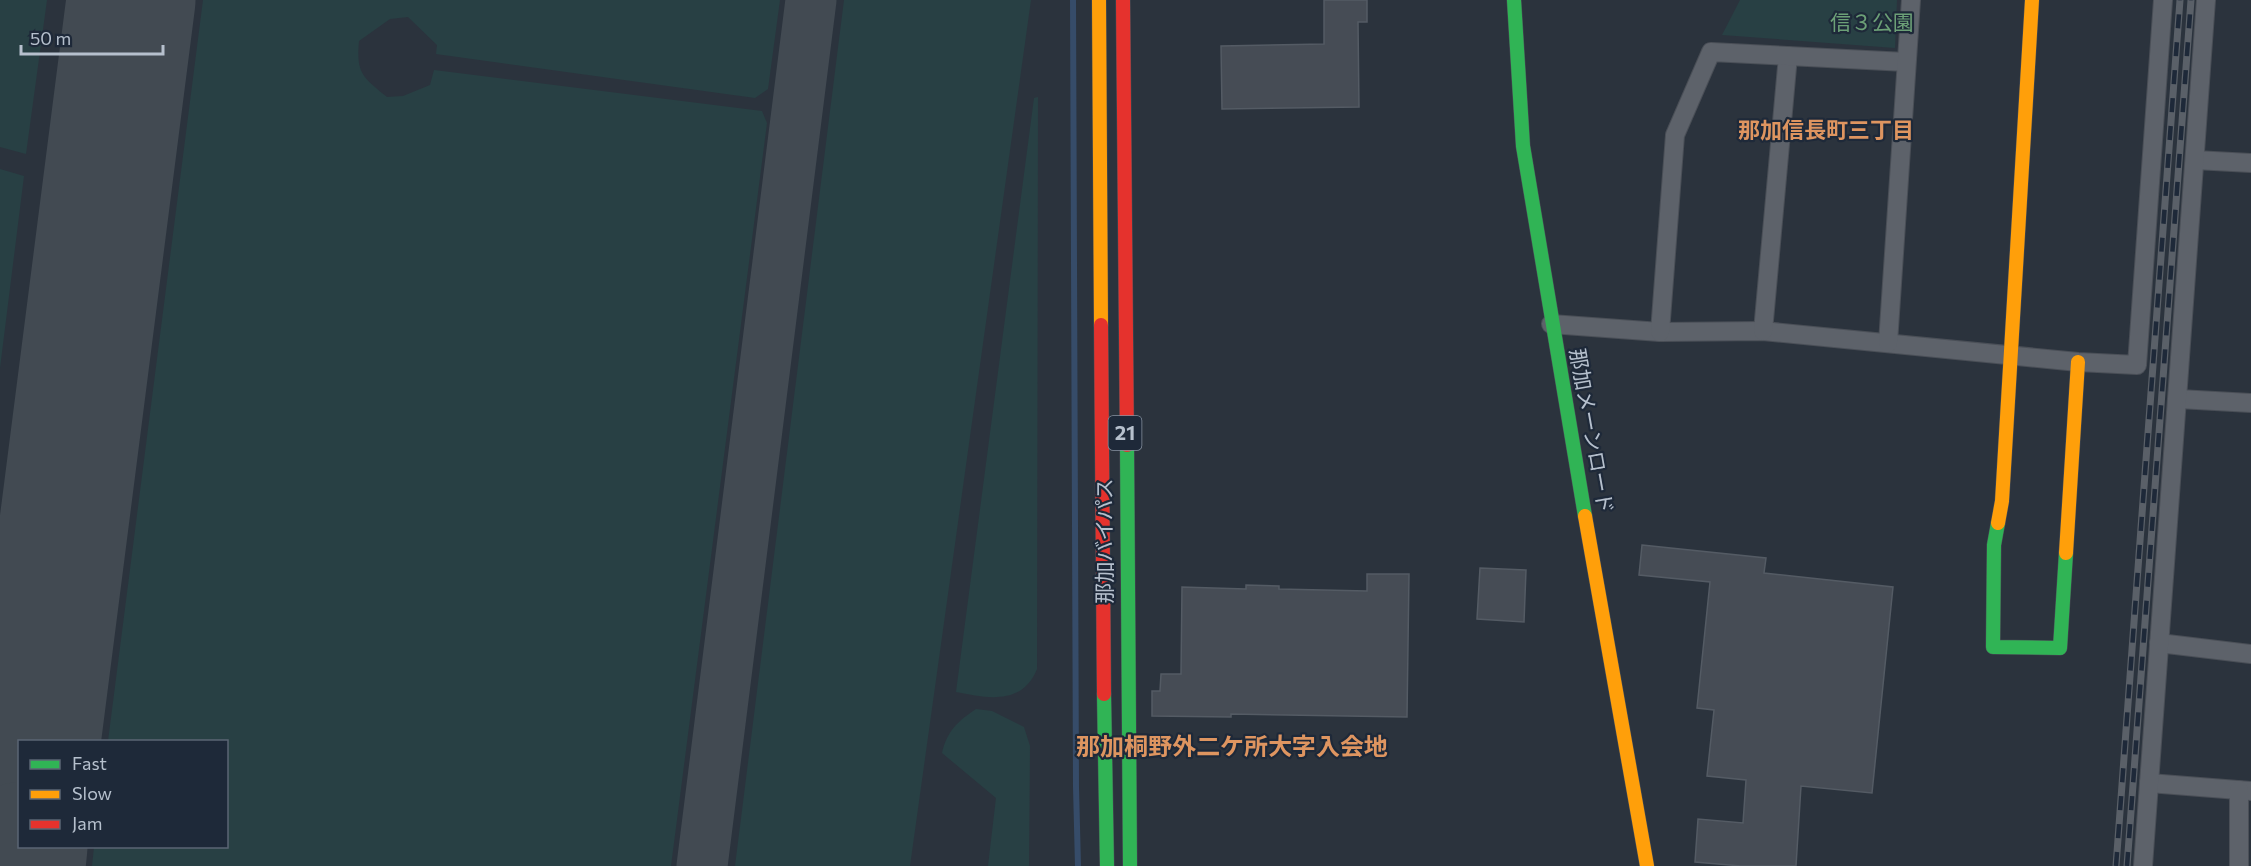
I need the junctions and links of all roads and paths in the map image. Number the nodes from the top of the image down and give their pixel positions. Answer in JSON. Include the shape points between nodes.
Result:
{"nodes":[{"id":1,"x":1099,"y":0,"type":"edge"},
{"id":2,"x":1123,"y":0,"type":"edge"},
{"id":3,"x":1514,"y":0,"type":"edge"},
{"id":4,"x":1911,"y":0,"type":"edge"},
{"id":5,"x":2032,"y":0,"type":"edge"},
{"id":6,"x":2163,"y":0,"type":"edge"},
{"id":7,"x":2206,"y":0,"type":"edge"},
{"id":8,"x":1788,"y":56,"type":"junction"},
{"id":9,"x":1906,"y":62,"type":"junction"},
{"id":10,"x":2195,"y":160,"type":"junction"},
{"id":11,"x":2251,"y":163,"type":"edge"},
{"id":12,"x":1551,"y":324,"type":"junction"},
{"id":13,"x":1763,"y":331,"type":"junction"},
{"id":14,"x":1660,"y":332,"type":"junction"},
{"id":15,"x":1888,"y":343,"type":"junction"},
{"id":16,"x":2009,"y":355,"type":"junction"},
{"id":17,"x":2078,"y":362,"type":"junction"},
{"id":18,"x":2179,"y":399,"type":"junction"},
{"id":19,"x":2251,"y":403,"type":"edge"},
{"id":20,"x":2159,"y":643,"type":"junction"},
{"id":21,"x":2251,"y":654,"type":"edge"},
{"id":22,"x":2149,"y":783,"type":"junction"},
{"id":23,"x":2245,"y":791,"type":"edge"},
{"id":24,"x":1107,"y":866,"type":"edge"},
{"id":25,"x":1131,"y":866,"type":"edge"},
{"id":26,"x":1647,"y":866,"type":"edge"},
{"id":27,"x":2143,"y":866,"type":"edge"},
{"id":28,"x":2239,"y":866,"type":"edge"}],
"edges":[{"from":1,"to":24,"type":"main road","name":"那加バイパス","number":"21"},
{"from":2,"to":25,"type":"main road","name":"那加バイパス","number":"21"},
{"from":3,"to":12,"type":"main road","name":"那加メーンロード","via":[[1524,146]]},
{"from":4,"to":9,"type":"street"},
{"from":5,"to":16,"type":"main road"},
{"from":6,"to":17,"type":"street","via":[[2137,365]]},
{"from":7,"to":10,"type":"street"},
{"from":8,"to":9,"type":"street"},
{"from":8,"to":13,"type":"street"},
{"from":8,"to":14,"type":"street","via":[[1711,52],[1675,135]]},
{"from":9,"to":15,"type":"street"},
{"from":10,"to":11,"type":"street"},
{"from":10,"to":18,"type":"street"},
{"from":12,"to":14,"type":"street"},
{"from":12,"to":26,"type":"main road","name":"那加メーンロード"},
{"from":13,"to":14,"type":"street"},
{"from":13,"to":15,"type":"street"},
{"from":15,"to":16,"type":"street"},
{"from":16,"to":17,"type":"street"},
{"from":16,"to":17,"type":"main road","via":[[2002,501],[1994,545],[1994,648],[2060,648]]},
{"from":18,"to":19,"type":"street"},
{"from":18,"to":20,"type":"street"},
{"from":20,"to":21,"type":"street"},
{"from":20,"to":22,"type":"street"},
{"from":22,"to":23,"type":"street"},
{"from":22,"to":27,"type":"street"},
{"from":23,"to":28,"type":"street"}]}
